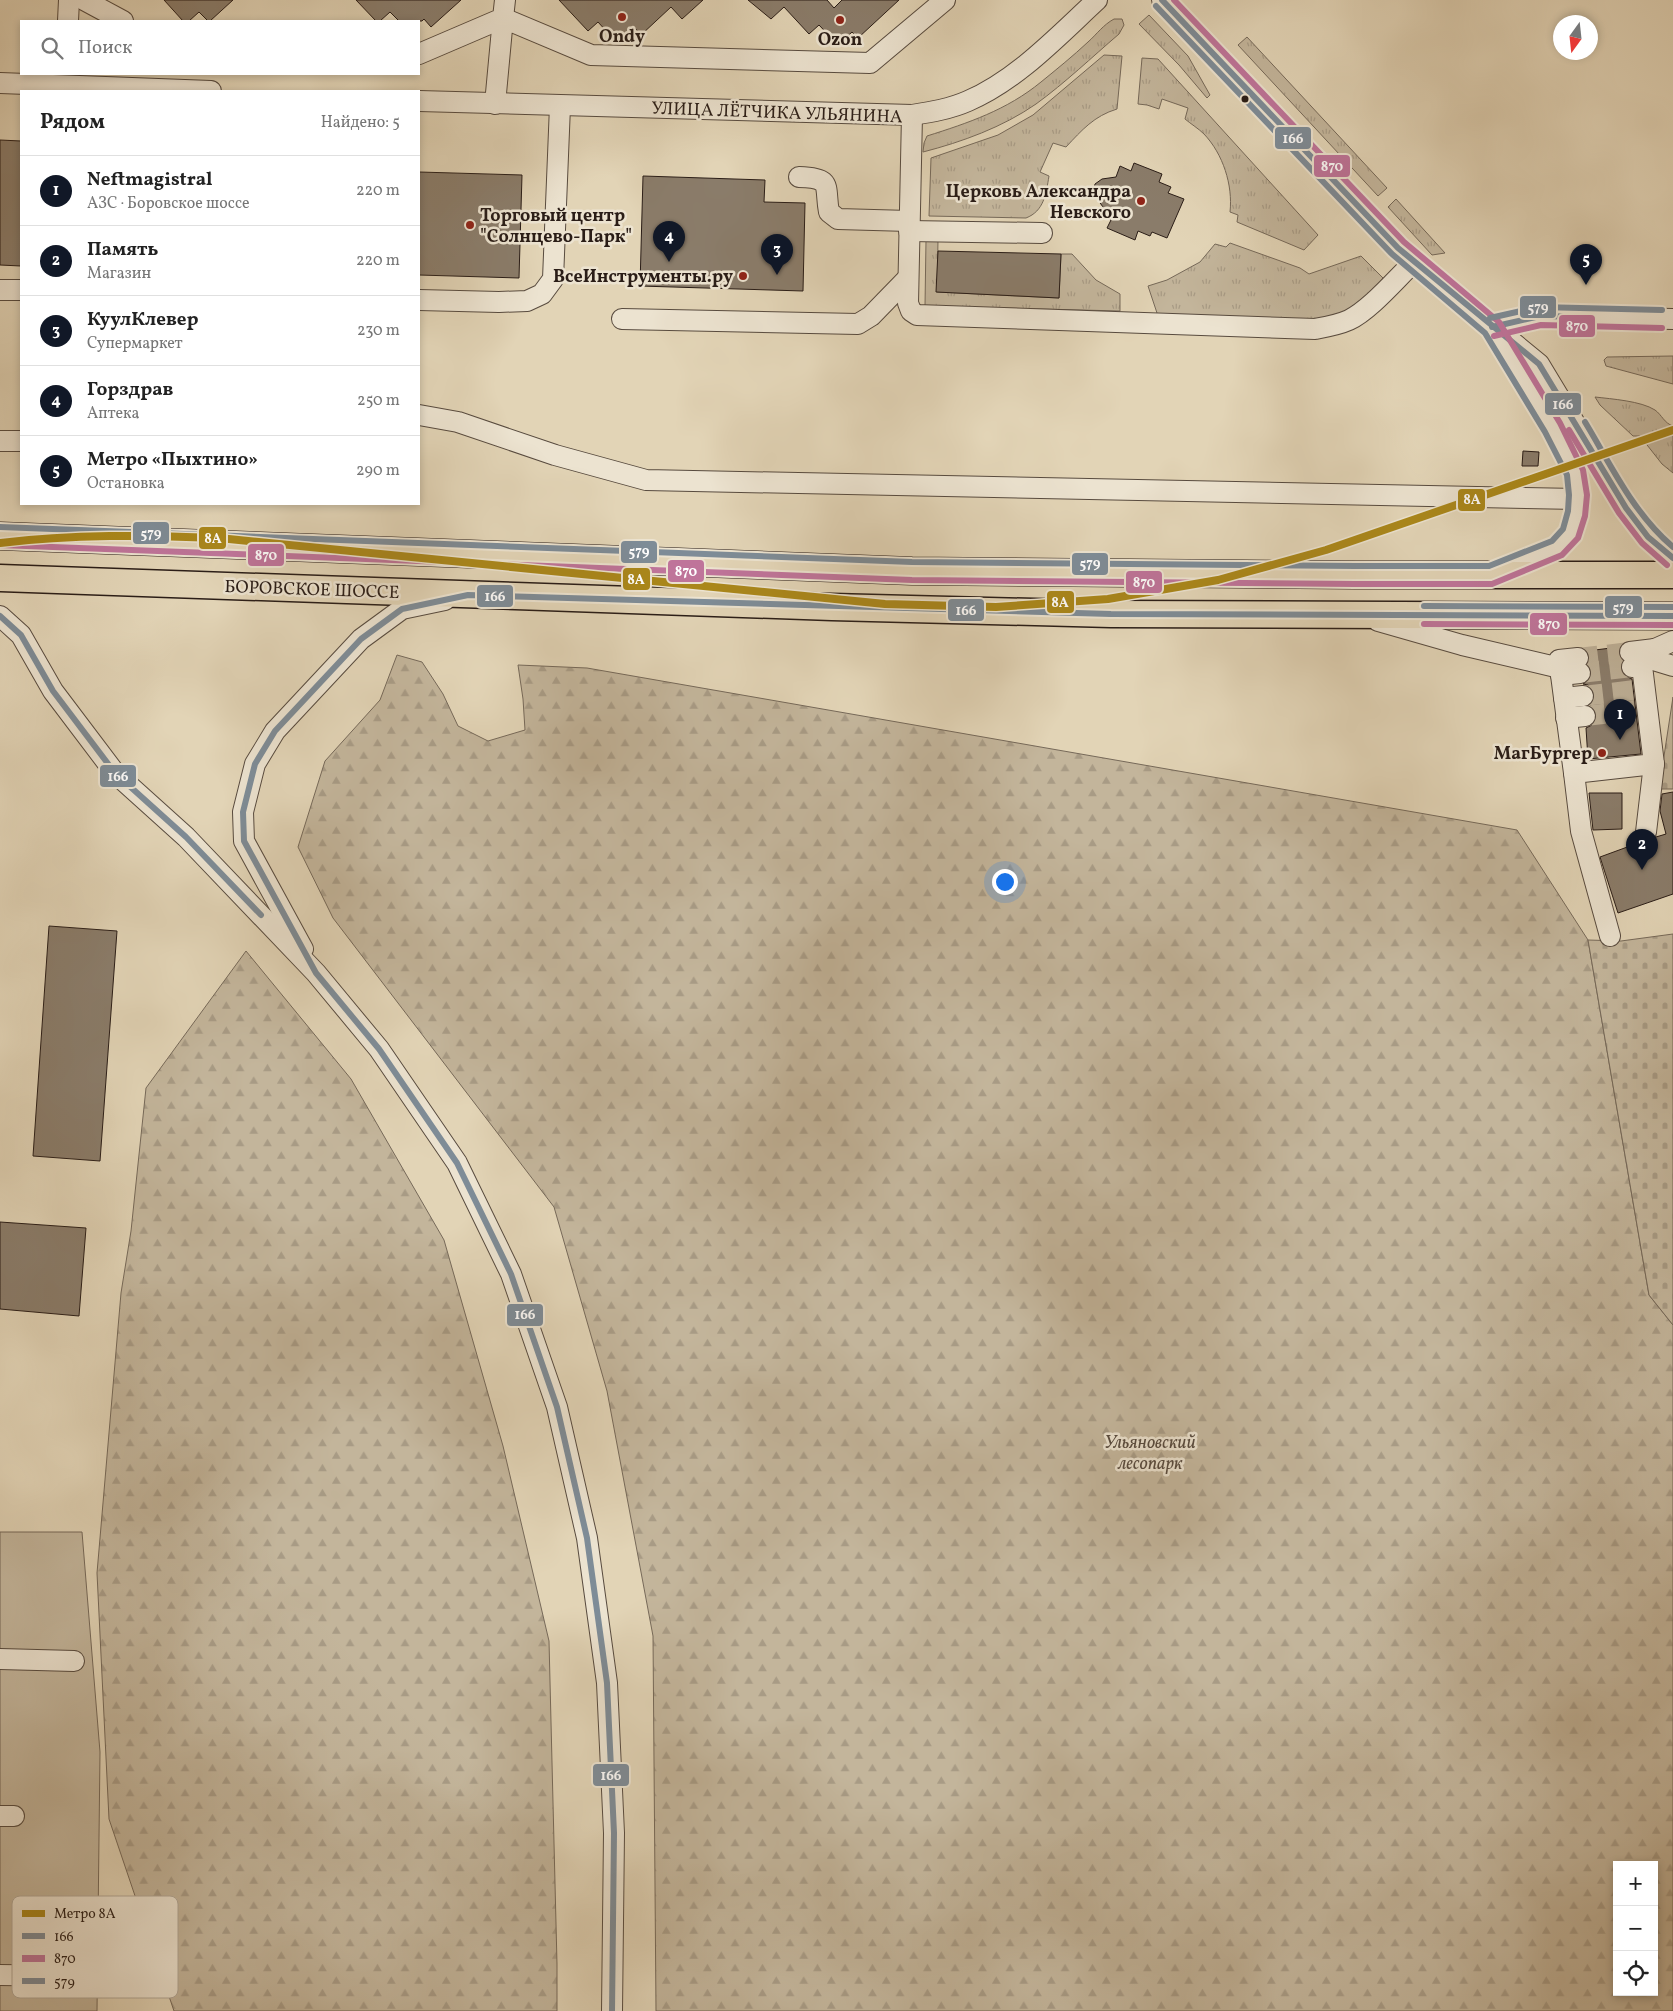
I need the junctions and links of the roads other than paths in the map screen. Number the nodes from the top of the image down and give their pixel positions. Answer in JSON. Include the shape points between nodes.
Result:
{"nodes":[{"id":1,"x":69,"y":0,"type":"edge"},
{"id":2,"x":84,"y":0,"type":"edge"},
{"id":3,"x":945,"y":0,"type":"edge"},
{"id":4,"x":1097,"y":0,"type":"edge"},
{"id":5,"x":1162,"y":0,"type":"edge"},
{"id":6,"x":504,"y":9,"type":"edge"},
{"id":7,"x":68,"y":20,"type":"edge"},
{"id":8,"x":121,"y":20,"type":"edge"},
{"id":9,"x":420,"y":53,"type":"edge"},
{"id":10,"x":65,"y":79,"type":"edge"},
{"id":11,"x":0,"y":82,"type":"edge"},
{"id":12,"x":199,"y":90,"type":"edge"},
{"id":13,"x":420,"y":101,"type":"edge"},
{"id":14,"x":496,"y":104,"type":"junction"},
{"id":15,"x":560,"y":106,"type":"junction"},
{"id":16,"x":912,"y":116,"type":"junction"},
{"id":17,"x":799,"y":177,"type":"dead end"},
{"id":18,"x":909,"y":226,"type":"junction"},
{"id":19,"x":1042,"y":233,"type":"dead end"},
{"id":20,"x":1413,"y":262,"type":"junction"},
{"id":21,"x":908,"y":278,"type":"junction"},
{"id":22,"x":0,"y":290,"type":"edge"},
{"id":23,"x":20,"y":290,"type":"edge"},
{"id":24,"x":420,"y":300,"type":"edge"},
{"id":25,"x":622,"y":319,"type":"dead end"},
{"id":26,"x":1673,"y":319,"type":"edge"},
{"id":27,"x":1492,"y":327,"type":"junction"},
{"id":28,"x":420,"y":415,"type":"edge"},
{"id":29,"x":0,"y":441,"type":"edge"},
{"id":30,"x":20,"y":441,"type":"edge"},
{"id":31,"x":1578,"y":499,"type":"junction"},
{"id":32,"x":0,"y":536,"type":"edge"},
{"id":33,"x":1673,"y":558,"type":"edge"},
{"id":34,"x":1491,"y":575,"type":"junction"},
{"id":35,"x":1673,"y":575,"type":"edge"},
{"id":36,"x":0,"y":578,"type":"edge"},
{"id":37,"x":468,"y":595,"type":"junction"},
{"id":38,"x":1358,"y":615,"type":"junction"},
{"id":39,"x":0,"y":616,"type":"edge"},
{"id":40,"x":1673,"y":616,"type":"edge"},
{"id":41,"x":1647,"y":656,"type":"edge"},
{"id":42,"x":1673,"y":666,"type":"edge"},
{"id":43,"x":1654,"y":764,"type":"junction"},
{"id":44,"x":1574,"y":773,"type":"junction"},
{"id":45,"x":1646,"y":832,"type":"dead end"},
{"id":46,"x":1610,"y":936,"type":"dead end"},
{"id":47,"x":316,"y":972,"type":"junction"},
{"id":48,"x":0,"y":1659,"type":"edge"},
{"id":49,"x":74,"y":1660,"type":"dead end"},
{"id":50,"x":612,"y":2011,"type":"edge"}],
"edges":[{"from":1,"to":7,"type":"street"},
{"from":2,"to":8,"type":"street"},
{"from":3,"to":6,"type":"street","via":[[870,64],[592,55]]},
{"from":4,"to":16,"type":"street","name":"УЛИЦА ЛЁТЧИКА УЛЬЯНИНА","via":[[1048,46],[989,90],[956,106]]},
{"from":5,"to":20,"type":"street"},
{"from":6,"to":9,"type":"street"},
{"from":6,"to":14,"type":"street"},
{"from":10,"to":11,"type":"street"},
{"from":10,"to":12,"type":"street"},
{"from":13,"to":14,"type":"street","name":"УЛИЦА ЛЁТЧИКА УЛЬЯНИНА"},
{"from":14,"to":15,"type":"street","name":"УЛИЦА ЛЁТЧИКА УЛЬЯНИНА"},
{"from":15,"to":16,"type":"street","name":"УЛИЦА ЛЁТЧИКА УЛЬЯНИНА"},
{"from":15,"to":24,"type":"street","via":[[553,279],[542,294],[527,301]]},
{"from":16,"to":18,"type":"street"},
{"from":17,"to":18,"type":"street","via":[[815,178],[824,183],[828,191],[829,212],[838,219]]},
{"from":18,"to":19,"type":"street"},
{"from":18,"to":21,"type":"street"},
{"from":20,"to":21,"type":"street","via":[[1350,320],[1314,329],[917,316],[908,303]]},
{"from":20,"to":27,"type":"street"},
{"from":21,"to":25,"type":"street","via":[[871,316],[858,324]]},
{"from":22,"to":23,"type":"street"},
{"from":26,"to":27,"type":"street","via":[[1540,316]]},
{"from":27,"to":31,"type":"street","via":[[1553,428],[1575,472]]},
{"from":27,"to":33,"type":"street","via":[[1539,364],[1626,508],[1648,537]]},
{"from":28,"to":31,"type":"street","via":[[458,422],[556,455],[646,480]]},
{"from":29,"to":30,"type":"street"},
{"from":31,"to":34,"type":"street","via":[[1570,534],[1557,548]]},
{"from":32,"to":34,"type":"main road","via":[[912,571]]},
{"from":34,"to":35,"type":"main road"},
{"from":36,"to":37,"type":"main road","name":"БОРОВСКОЕ ШОССЕ"},
{"from":37,"to":38,"type":"main road","name":"БОРОВСКОЕ ШОССЕ","via":[[1111,614]]},
{"from":37,"to":47,"type":"street","via":[[402,609],[361,639],[275,731],[255,764],[243,812],[244,841]]},
{"from":38,"to":40,"type":"main road","name":"БОРОВСКОЕ ШОССЕ"},
{"from":38,"to":44,"type":"street","via":[[1462,645],[1570,668],[1574,707]]},
{"from":39,"to":47,"type":"street","via":[[21,635],[53,691],[115,773],[186,837]]},
{"from":41,"to":42,"type":"street"},
{"from":41,"to":43,"type":"street","via":[[1640,689]]},
{"from":43,"to":44,"type":"street"},
{"from":43,"to":45,"type":"street"},
{"from":44,"to":46,"type":"street","via":[[1581,831]]},
{"from":47,"to":50,"type":"street","via":[[379,1049],[456,1163],[511,1274],[557,1407],[586,1538],[607,1683],[614,1832]]},
{"from":48,"to":49,"type":"street"}]}
